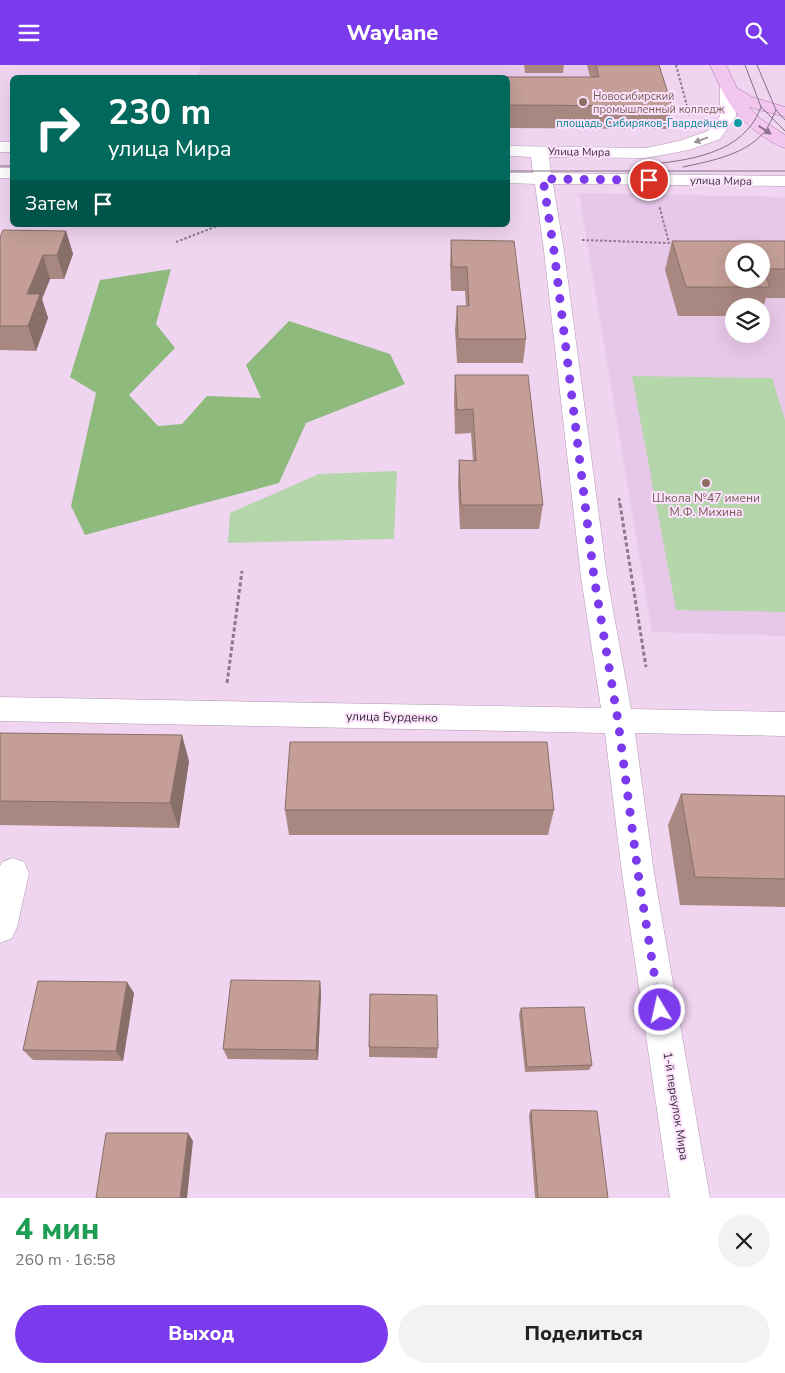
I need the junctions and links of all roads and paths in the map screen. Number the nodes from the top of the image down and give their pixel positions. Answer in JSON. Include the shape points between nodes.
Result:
{"nodes":[{"id":1,"x":718,"y":65,"type":"edge"},
{"id":2,"x":728,"y":87,"type":"junction"},
{"id":3,"x":785,"y":112,"type":"edge"},
{"id":4,"x":785,"y":143,"type":"edge"},
{"id":5,"x":510,"y":151,"type":"edge"},
{"id":6,"x":539,"y":152,"type":"junction"},
{"id":7,"x":510,"y":179,"type":"edge"},
{"id":8,"x":543,"y":179,"type":"junction"},
{"id":9,"x":785,"y":181,"type":"edge"},
{"id":10,"x":659,"y":205,"type":"dead end"},
{"id":11,"x":215,"y":227,"type":"edge"},
{"id":12,"x":552,"y":237,"type":"junction"},
{"id":13,"x":176,"y":242,"type":"dead end"},
{"id":14,"x":242,"y":571,"type":"dead end"},
{"id":15,"x":0,"y":709,"type":"edge"},
{"id":16,"x":224,"y":714,"type":"junction"},
{"id":17,"x":618,"y":721,"type":"junction"},
{"id":18,"x":785,"y":723,"type":"edge"},
{"id":19,"x":13,"y":873,"type":"dead end"},
{"id":20,"x":0,"y":927,"type":"edge"},
{"id":21,"x":690,"y":1198,"type":"edge"}],
"edges":[{"from":1,"to":2,"type":"main road"},
{"from":2,"to":3,"type":"main road","via":[[746,101]]},
{"from":2,"to":4,"type":"main road","one_way":true,"via":[[736,103],[754,123]]},
{"from":2,"to":6,"type":"street","name":"Улица Мира","one_way":true,"via":[[728,116],[714,135],[683,146],[646,153]]},
{"from":5,"to":6,"type":"street","name":"улица Мира"},
{"from":6,"to":8,"type":"street","name":"1-й переулок Мира"},
{"from":7,"to":8,"type":"street","name":"улица Мира"},
{"from":8,"to":9,"type":"street","name":"улица Мира"},
{"from":8,"to":12,"type":"street","name":"1-й переулок Мира"},
{"from":10,"to":12,"type":"path","via":[[669,243]]},
{"from":11,"to":13,"type":"path"},
{"from":12,"to":17,"type":"street","name":"1-й переулок Мира","via":[[594,577]]},
{"from":14,"to":16,"type":"path"},
{"from":15,"to":16,"type":"street","name":"улица Бурденко"},
{"from":16,"to":17,"type":"street","name":"улица Бурденко"},
{"from":17,"to":18,"type":"street","name":"улица Бурденко"},
{"from":17,"to":21,"type":"street","name":"1-й переулок Мира","via":[[638,873]]},
{"from":19,"to":20,"type":"street"}]}
